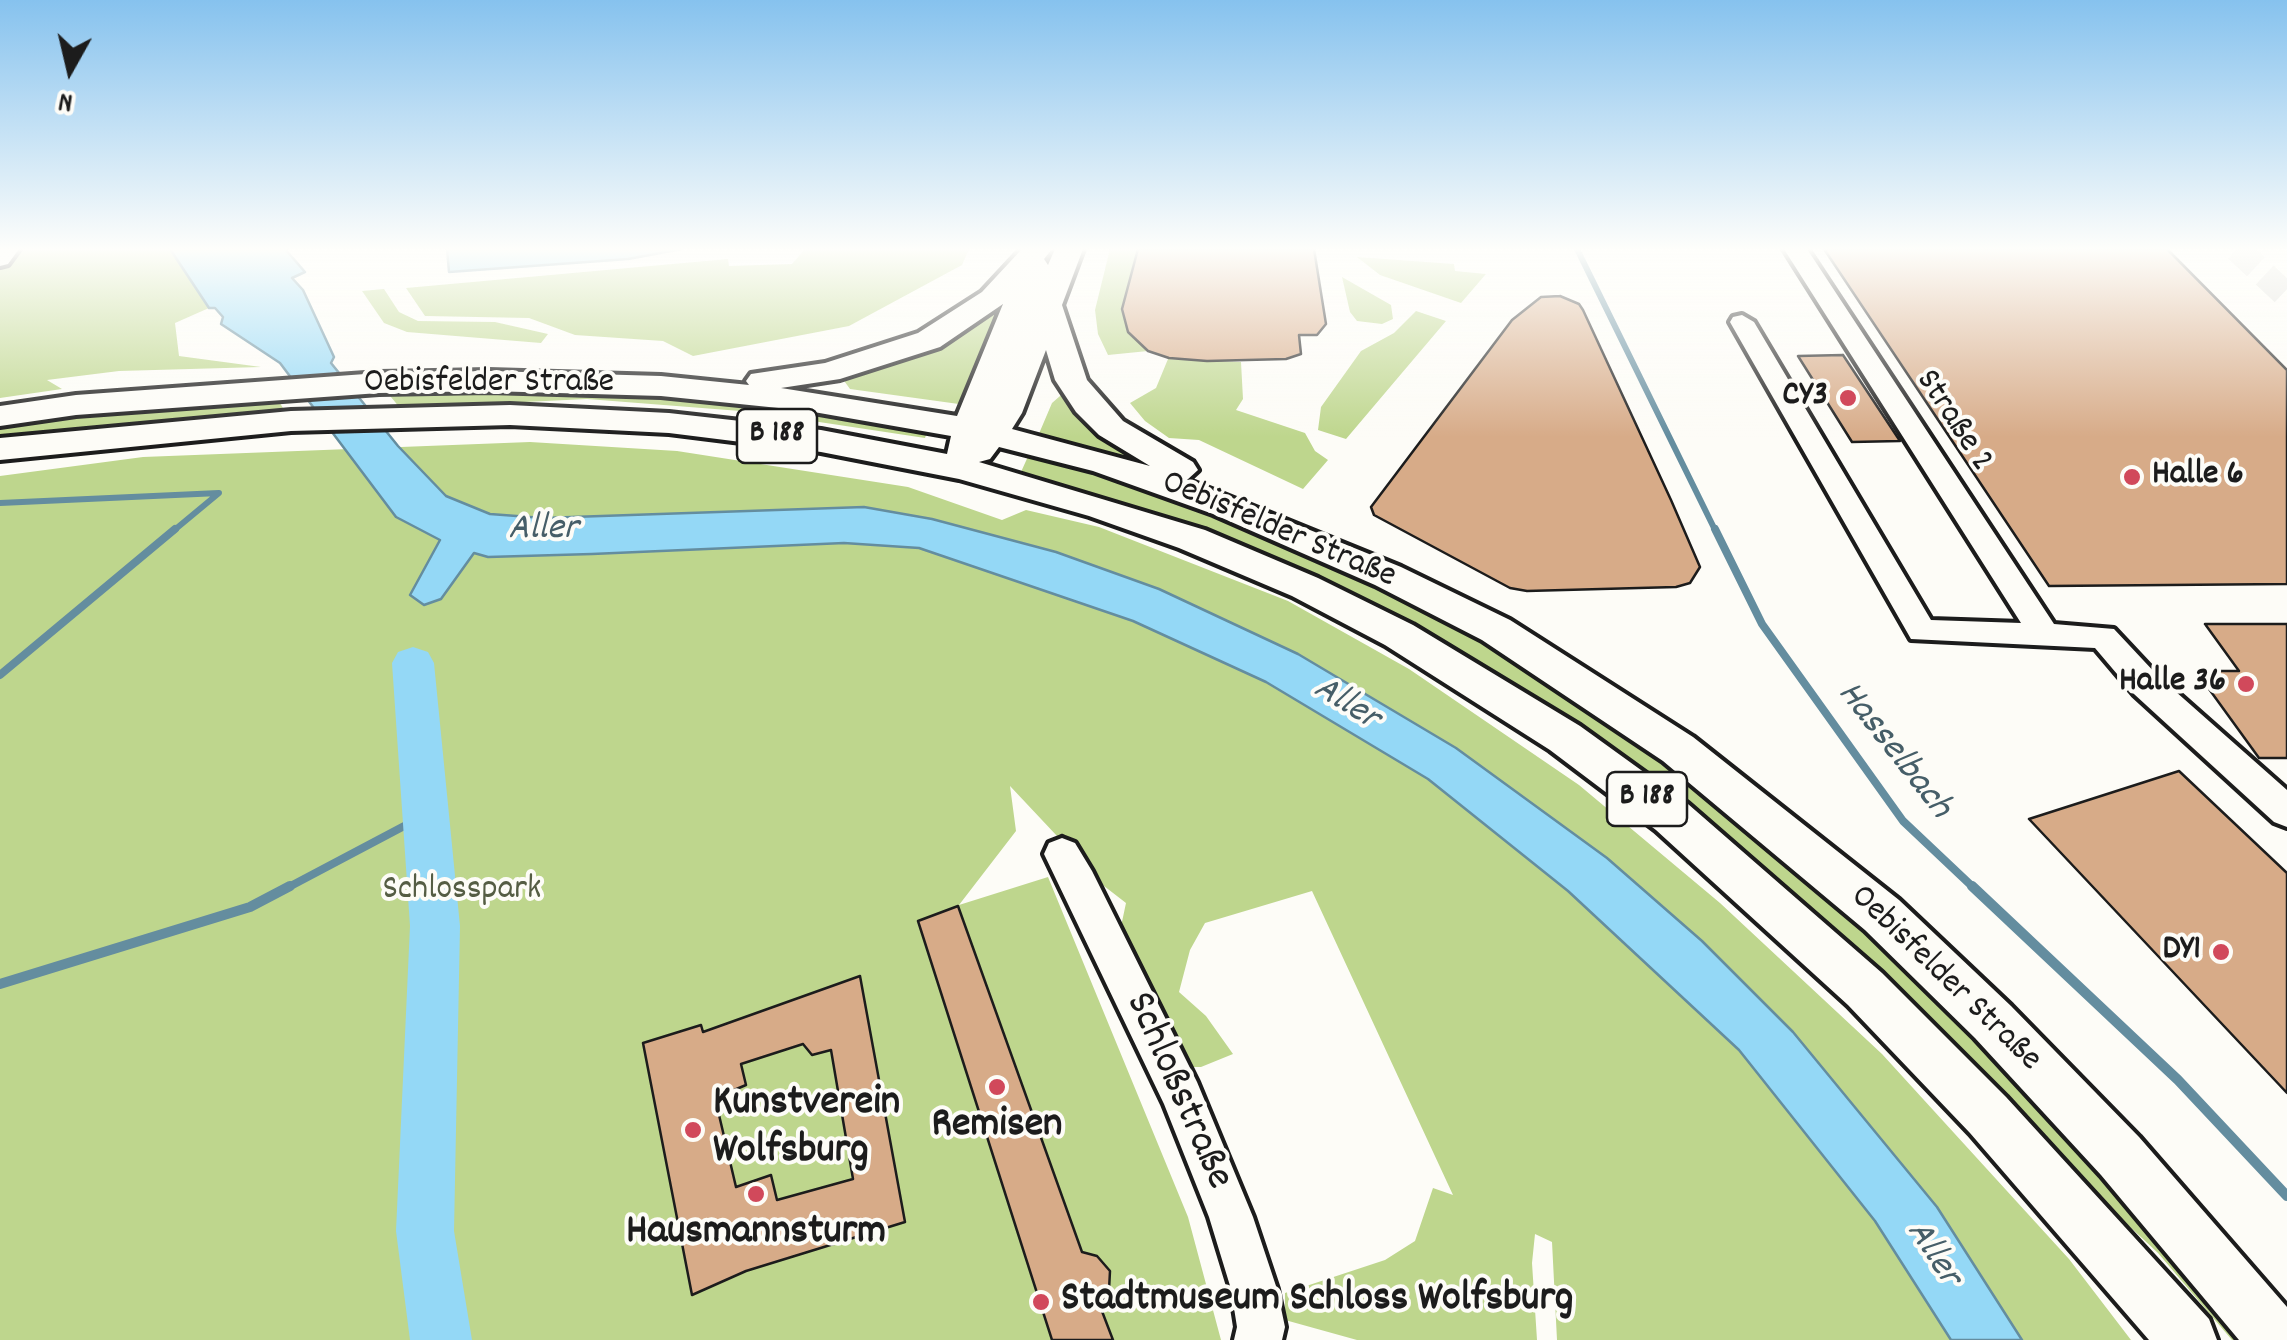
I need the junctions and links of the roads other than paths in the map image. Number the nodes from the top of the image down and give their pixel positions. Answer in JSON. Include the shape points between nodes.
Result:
{"nodes":[{"id":1,"x":974,"y":312,"type":"edge"},
{"id":2,"x":1019,"y":312,"type":"edge"},
{"id":3,"x":1046,"y":312,"type":"edge"},
{"id":4,"x":1050,"y":312,"type":"edge"},
{"id":5,"x":1836,"y":312,"type":"edge"},
{"id":6,"x":1742,"y":322,"type":"dead end"},
{"id":7,"x":661,"y":386,"type":"junction"},
{"id":8,"x":0,"y":416,"type":"edge"},
{"id":9,"x":975,"y":444,"type":"junction"},
{"id":10,"x":0,"y":449,"type":"edge"},
{"id":11,"x":1297,"y":537,"type":"junction"},
{"id":12,"x":2045,"y":635,"type":"junction"},
{"id":13,"x":2287,"y":812,"type":"edge"},
{"id":14,"x":1062,"y":854,"type":"dead end"},
{"id":15,"x":1258,"y":1340,"type":"edge"},
{"id":16,"x":2188,"y":1340,"type":"edge"},
{"id":17,"x":2276,"y":1340,"type":"edge"}],
"edges":[{"from":1,"to":7,"type":"main road","via":[[929,340],[870,361],[786,379]]},
{"from":2,"to":9,"type":"main road"},
{"from":3,"to":9,"type":"main road","via":[[1006,413]]},
{"from":4,"to":11,"type":"main road","via":[[1071,380],[1111,428]]},
{"from":5,"to":12,"type":"street","name":"Straße 2"},
{"from":6,"to":12,"type":"street","via":[[1922,631]]},
{"from":7,"to":8,"type":"main road","name":"Oebisfelder Straße","number":"B 188","via":[[380,383]]},
{"from":7,"to":9,"type":"main road","name":"Oebisfelder Straße","number":"B 188","via":[[808,401]]},
{"from":9,"to":10,"type":"main road","name":"Oebisfelder Straße","number":"B 188","via":[[821,441],[510,415],[291,421]]},
{"from":9,"to":11,"type":"main road","name":"Oebisfelder Straße","number":"B 188","via":[[1149,478]]},
{"from":9,"to":16,"type":"main road","name":"Oebisfelder Straße","number":"B 188","via":[[1399,634],[1565,738],[1672,817],[1865,989],[2001,1129]]},
{"from":11,"to":17,"type":"main road","name":"Oebisfelder Straße","number":"B 188","via":[[1496,630],[1678,749],[1772,822],[1993,1022],[2120,1156]]},
{"from":12,"to":13,"type":"street","via":[[2103,637],[2146,685]]},
{"from":14,"to":15,"type":"street","name":"Schloßstraße","via":[[1182,1096],[1254,1288]]}]}
